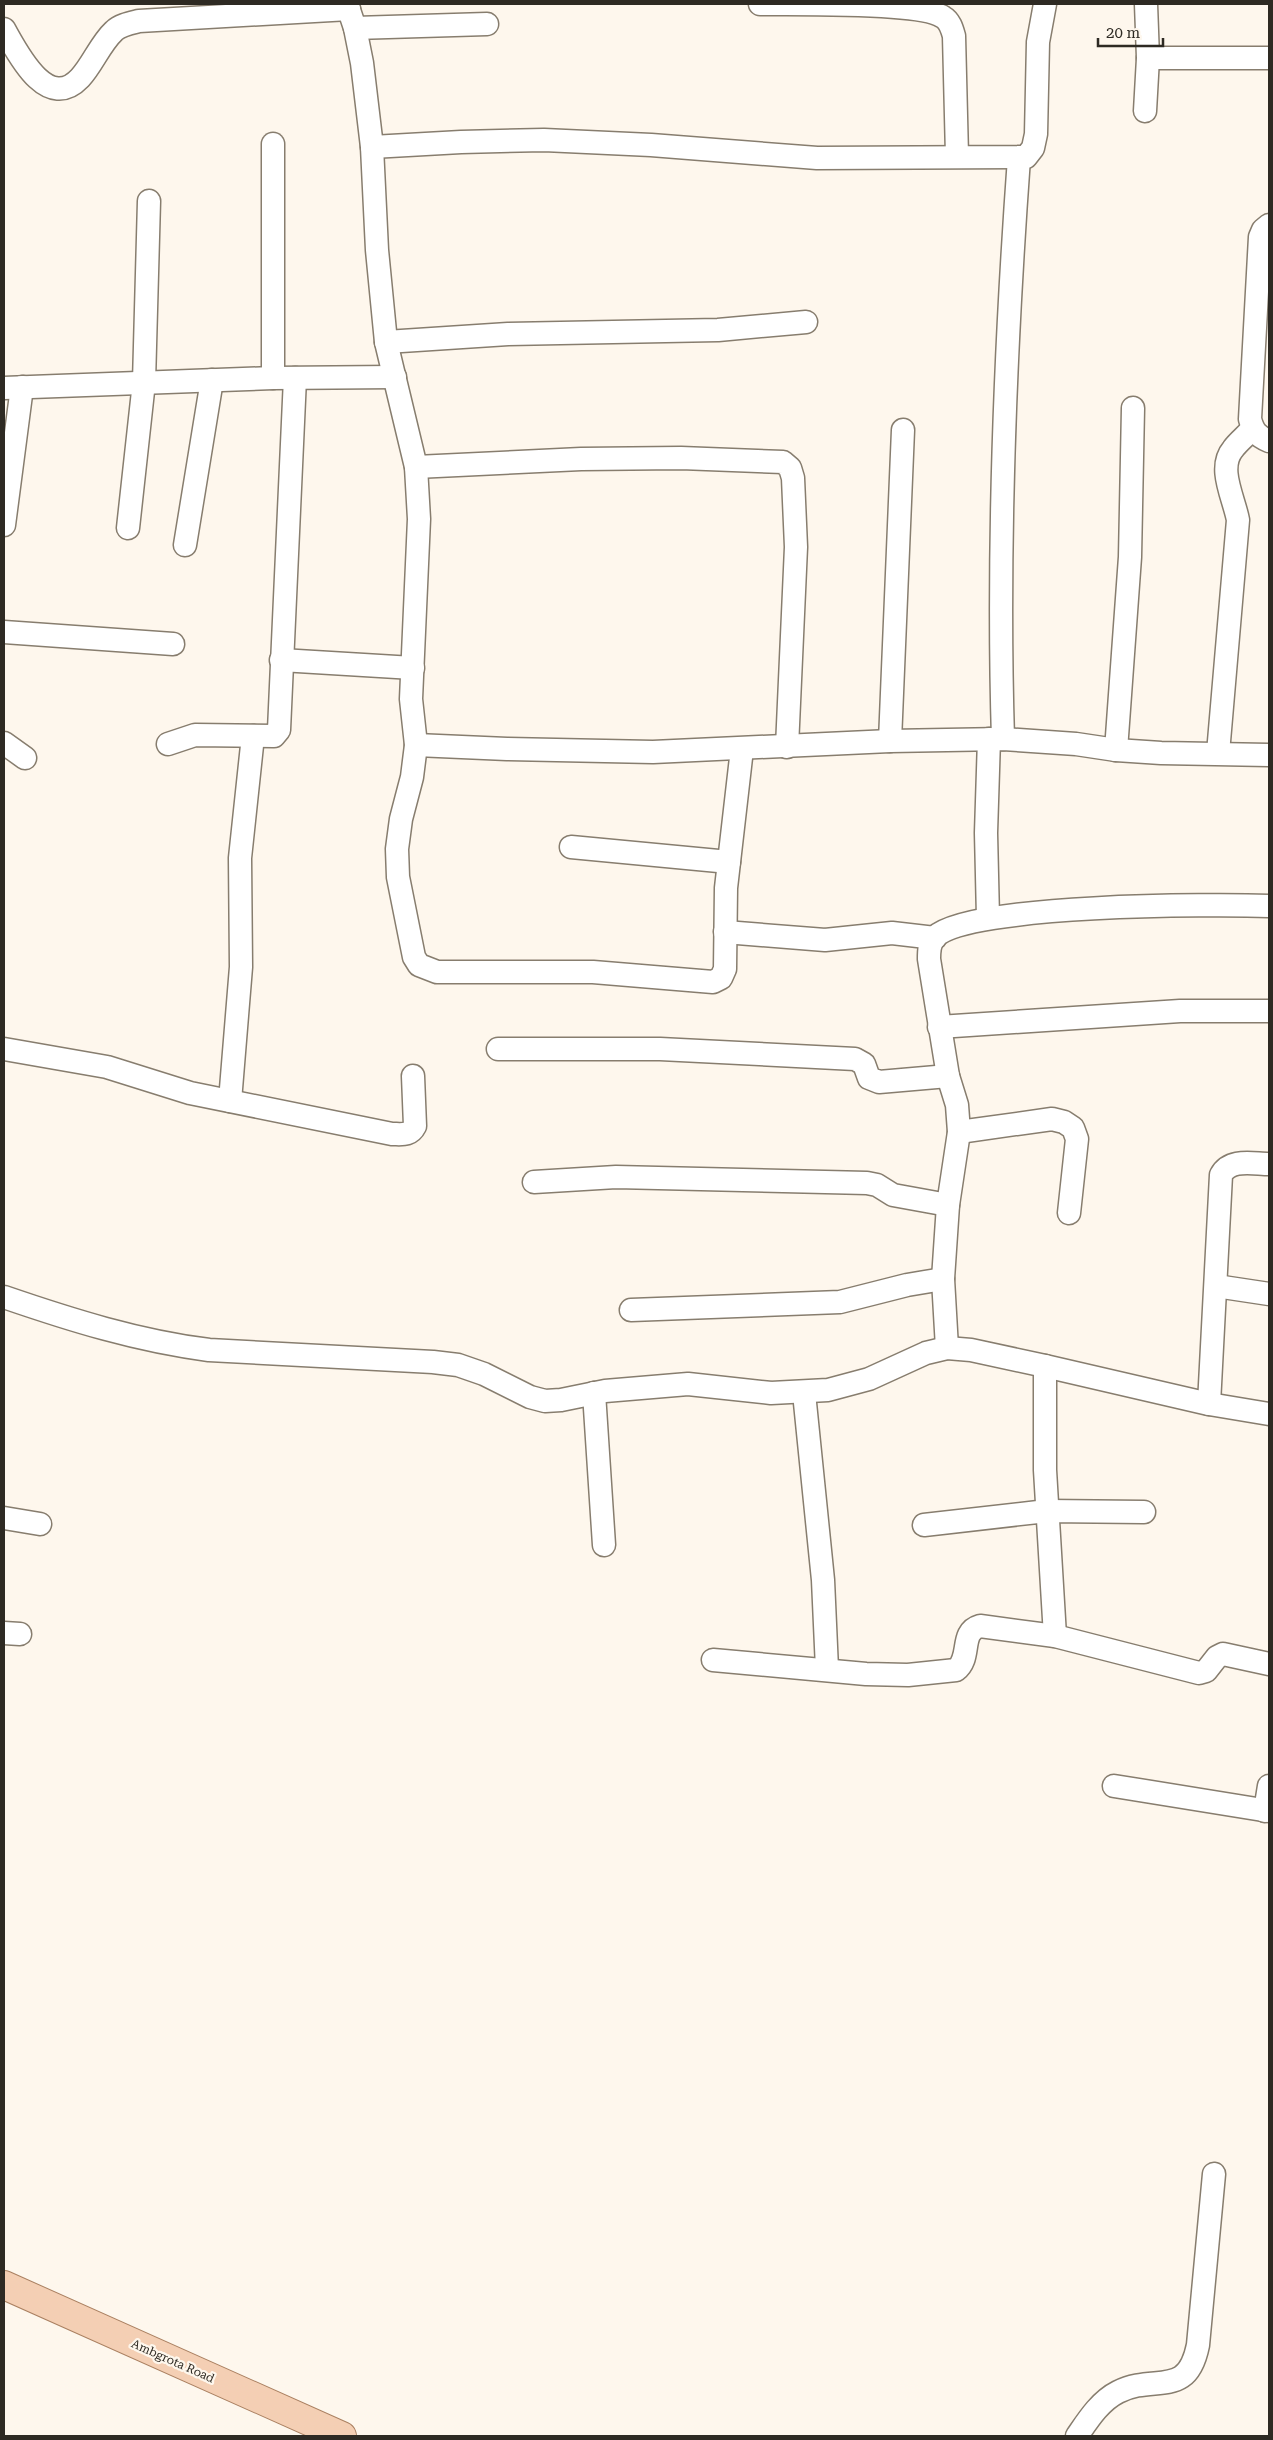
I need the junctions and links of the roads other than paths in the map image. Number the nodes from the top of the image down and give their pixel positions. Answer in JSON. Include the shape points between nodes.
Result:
{"nodes":[{"id":1,"x":760,"y":4,"type":"edge"},
{"id":2,"x":1045,"y":4,"type":"edge"},
{"id":3,"x":1146,"y":4,"type":"edge"},
{"id":4,"x":900,"y":6,"type":"edge"},
{"id":5,"x":350,"y":14,"type":"edge"},
{"id":6,"x":488,"y":24,"type":"dead end"},
{"id":7,"x":4,"y":29,"type":"edge"},
{"id":8,"x":1148,"y":58,"type":"junction"},
{"id":9,"x":1269,"y":58,"type":"edge"},
{"id":10,"x":1145,"y":111,"type":"dead end"},
{"id":11,"x":273,"y":144,"type":"dead end"},
{"id":12,"x":372,"y":148,"type":"junction"},
{"id":13,"x":957,"y":156,"type":"junction"},
{"id":14,"x":1019,"y":158,"type":"junction"},
{"id":15,"x":148,"y":201,"type":"dead end"},
{"id":16,"x":1269,"y":224,"type":"edge"},
{"id":17,"x":806,"y":322,"type":"dead end"},
{"id":18,"x":386,"y":342,"type":"junction"},
{"id":19,"x":395,"y":377,"type":"junction"},
{"id":20,"x":284,"y":378,"type":"junction"},
{"id":21,"x":212,"y":380,"type":"junction"},
{"id":22,"x":144,"y":382,"type":"junction"},
{"id":23,"x":13,"y":388,"type":"edge"},
{"id":24,"x":1134,"y":408,"type":"dead end"},
{"id":25,"x":903,"y":430,"type":"dead end"},
{"id":26,"x":1261,"y":435,"type":"edge"},
{"id":27,"x":416,"y":467,"type":"junction"},
{"id":28,"x":4,"y":525,"type":"edge"},
{"id":29,"x":128,"y":528,"type":"dead end"},
{"id":30,"x":185,"y":545,"type":"dead end"},
{"id":31,"x":4,"y":632,"type":"edge"},
{"id":32,"x":173,"y":644,"type":"dead end"},
{"id":33,"x":281,"y":660,"type":"junction"},
{"id":34,"x":413,"y":668,"type":"junction"},
{"id":35,"x":253,"y":736,"type":"junction"},
{"id":36,"x":996,"y":739,"type":"junction"},
{"id":37,"x":890,"y":741,"type":"junction"},
{"id":38,"x":4,"y":743,"type":"edge"},
{"id":39,"x":168,"y":744,"type":"dead end"},
{"id":40,"x":416,"y":745,"type":"junction"},
{"id":41,"x":787,"y":747,"type":"junction"},
{"id":42,"x":742,"y":749,"type":"junction"},
{"id":43,"x":1116,"y":750,"type":"junction"},
{"id":44,"x":1218,"y":753,"type":"junction"},
{"id":45,"x":1269,"y":755,"type":"edge"},
{"id":46,"x":25,"y":758,"type":"dead end"},
{"id":47,"x":571,"y":847,"type":"dead end"},
{"id":48,"x":729,"y":862,"type":"junction"},
{"id":49,"x":1269,"y":906,"type":"edge"},
{"id":50,"x":988,"y":918,"type":"junction"},
{"id":51,"x":725,"y":932,"type":"junction"},
{"id":52,"x":935,"y":938,"type":"junction"},
{"id":53,"x":1269,"y":1011,"type":"edge"},
{"id":54,"x":939,"y":1027,"type":"junction"},
{"id":55,"x":4,"y":1049,"type":"edge"},
{"id":56,"x":498,"y":1049,"type":"dead end"},
{"id":57,"x":413,"y":1076,"type":"dead end"},
{"id":58,"x":948,"y":1076,"type":"junction"},
{"id":59,"x":230,"y":1100,"type":"junction"},
{"id":60,"x":959,"y":1132,"type":"junction"},
{"id":61,"x":1269,"y":1164,"type":"edge"},
{"id":62,"x":534,"y":1182,"type":"dead end"},
{"id":63,"x":948,"y":1205,"type":"junction"},
{"id":64,"x":1069,"y":1213,"type":"dead end"},
{"id":65,"x":943,"y":1279,"type":"junction"},
{"id":66,"x":1216,"y":1286,"type":"junction"},
{"id":67,"x":1269,"y":1294,"type":"edge"},
{"id":68,"x":4,"y":1297,"type":"edge"},
{"id":69,"x":631,"y":1310,"type":"dead end"},
{"id":70,"x":947,"y":1348,"type":"junction"},
{"id":71,"x":1045,"y":1366,"type":"junction"},
{"id":72,"x":594,"y":1393,"type":"junction"},
{"id":73,"x":804,"y":1393,"type":"junction"},
{"id":74,"x":1209,"y":1404,"type":"junction"},
{"id":75,"x":1269,"y":1414,"type":"edge"},
{"id":76,"x":1047,"y":1511,"type":"junction"},
{"id":77,"x":1144,"y":1512,"type":"dead end"},
{"id":78,"x":4,"y":1518,"type":"edge"},
{"id":79,"x":40,"y":1524,"type":"dead end"},
{"id":80,"x":924,"y":1525,"type":"dead end"},
{"id":81,"x":604,"y":1545,"type":"dead end"},
{"id":82,"x":1055,"y":1636,"type":"junction"},
{"id":83,"x":713,"y":1660,"type":"dead end"},
{"id":84,"x":1269,"y":1664,"type":"edge"},
{"id":85,"x":827,"y":1669,"type":"junction"},
{"id":86,"x":1114,"y":1786,"type":"dead end"},
{"id":87,"x":1269,"y":1786,"type":"edge"},
{"id":88,"x":1267,"y":1811,"type":"edge"},
{"id":89,"x":1214,"y":2174,"type":"dead end"},
{"id":90,"x":4,"y":2285,"type":"edge"},
{"id":91,"x":342,"y":2436,"type":"edge"},
{"id":92,"x":1076,"y":2436,"type":"edge"}],
"edges":[{"from":1,"to":4,"type":"street"},
{"from":2,"to":14,"type":"street","via":[[1038,42],[1036,134],[1030,154]]},
{"from":3,"to":8,"type":"street"},
{"from":4,"to":13,"type":"street","via":[[932,12],[951,24]]},
{"from":5,"to":6,"type":"street"},
{"from":5,"to":7,"type":"street","via":[[127,24],[115,29],[80,78],[62,88],[39,81]]},
{"from":5,"to":12,"type":"street"},
{"from":8,"to":9,"type":"street"},
{"from":8,"to":10,"type":"street"},
{"from":11,"to":20,"type":"street"},
{"from":12,"to":13,"type":"street","via":[[544,140],[817,158]]},
{"from":12,"to":18,"type":"street"},
{"from":13,"to":14,"type":"street"},
{"from":14,"to":36,"type":"street","via":[[1011,270]]},
{"from":15,"to":22,"type":"street"},
{"from":16,"to":26,"type":"street","via":[[1260,237],[1250,419]]},
{"from":17,"to":18,"type":"street","via":[[709,331],[508,334]]},
{"from":18,"to":19,"type":"street"},
{"from":19,"to":20,"type":"street"},
{"from":19,"to":27,"type":"street"},
{"from":20,"to":21,"type":"street"},
{"from":20,"to":33,"type":"street"},
{"from":21,"to":22,"type":"street"},
{"from":21,"to":30,"type":"street"},
{"from":22,"to":23,"type":"street"},
{"from":22,"to":29,"type":"street"},
{"from":23,"to":28,"type":"street"},
{"from":24,"to":43,"type":"street","via":[[1130,557]]},
{"from":25,"to":37,"type":"street"},
{"from":26,"to":44,"type":"street","via":[[1232,450],[1226,462],[1227,480],[1238,520]]},
{"from":27,"to":34,"type":"street","via":[[419,519]]},
{"from":27,"to":41,"type":"street","via":[[590,459],[783,462],[790,468],[793,478],[796,547]]},
{"from":31,"to":32,"type":"street"},
{"from":33,"to":34,"type":"street"},
{"from":33,"to":35,"type":"street","via":[[279,730],[274,736]]},
{"from":34,"to":40,"type":"street","via":[[411,699]]},
{"from":35,"to":39,"type":"street","via":[[195,735]]},
{"from":35,"to":59,"type":"street","via":[[240,858],[241,967]]},
{"from":36,"to":37,"type":"street"},
{"from":36,"to":43,"type":"street"},
{"from":36,"to":50,"type":"street","via":[[986,834]]},
{"from":37,"to":41,"type":"street"},
{"from":38,"to":46,"type":"street"},
{"from":40,"to":42,"type":"street","via":[[584,751]]},
{"from":40,"to":51,"type":"street","via":[[397,849],[398,877],[414,957],[419,965],[437,972],[594,972],[713,982],[721,978],[725,969]]},
{"from":41,"to":42,"type":"street"},
{"from":42,"to":48,"type":"street"},
{"from":43,"to":44,"type":"street"},
{"from":44,"to":45,"type":"street"},
{"from":47,"to":48,"type":"street"},
{"from":48,"to":51,"type":"street"},
{"from":49,"to":50,"type":"street","via":[[1184,905]]},
{"from":50,"to":52,"type":"street","via":[[942,932]]},
{"from":51,"to":52,"type":"street","via":[[824,940],[892,933]]},
{"from":52,"to":54,"type":"street","via":[[930,945],[929,958]]},
{"from":53,"to":54,"type":"street","via":[[1180,1011]]},
{"from":54,"to":58,"type":"street"},
{"from":55,"to":59,"type":"street","via":[[108,1067],[190,1093]]},
{"from":56,"to":58,"type":"street","via":[[660,1049],[855,1059],[864,1064],[869,1078],[879,1082]]},
{"from":57,"to":59,"type":"street","via":[[415,1126],[406,1134],[350,1127]]},
{"from":58,"to":60,"type":"street","via":[[957,1105]]},
{"from":60,"to":63,"type":"street"},
{"from":60,"to":64,"type":"street","via":[[1052,1119],[1073,1128],[1078,1139]]},
{"from":61,"to":66,"type":"street","via":[[1231,1165],[1221,1175]]},
{"from":62,"to":63,"type":"street","via":[[616,1176],[868,1183],[894,1195]]},
{"from":63,"to":65,"type":"street"},
{"from":65,"to":69,"type":"street","via":[[907,1284],[840,1302]]},
{"from":65,"to":70,"type":"street"},
{"from":66,"to":67,"type":"street"},
{"from":66,"to":74,"type":"street"},
{"from":68,"to":72,"type":"street","via":[[117,1333],[174,1346],[458,1365],[545,1401]]},
{"from":70,"to":71,"type":"street"},
{"from":70,"to":73,"type":"street","via":[[926,1353],[869,1379]]},
{"from":71,"to":74,"type":"street"},
{"from":71,"to":76,"type":"street"},
{"from":72,"to":73,"type":"street","via":[[688,1384],[771,1394]]},
{"from":72,"to":81,"type":"street"},
{"from":73,"to":85,"type":"street","via":[[823,1580]]},
{"from":74,"to":75,"type":"street"},
{"from":76,"to":77,"type":"street"},
{"from":76,"to":80,"type":"street"},
{"from":76,"to":82,"type":"street"},
{"from":78,"to":79,"type":"street"},
{"from":82,"to":84,"type":"street","via":[[1199,1672],[1206,1671],[1223,1654]]},
{"from":82,"to":85,"type":"street","via":[[980,1626],[972,1628],[968,1634],[964,1661],[956,1670],[908,1675]]},
{"from":83,"to":85,"type":"street"},
{"from":86,"to":88,"type":"street"},
{"from":87,"to":88,"type":"street"},
{"from":89,"to":92,"type":"street","via":[[1195,2363],[1187,2375],[1174,2381],[1118,2392],[1097,2408]]},
{"from":90,"to":91,"type":"main road","name":"Ambgrota Road"}]}
